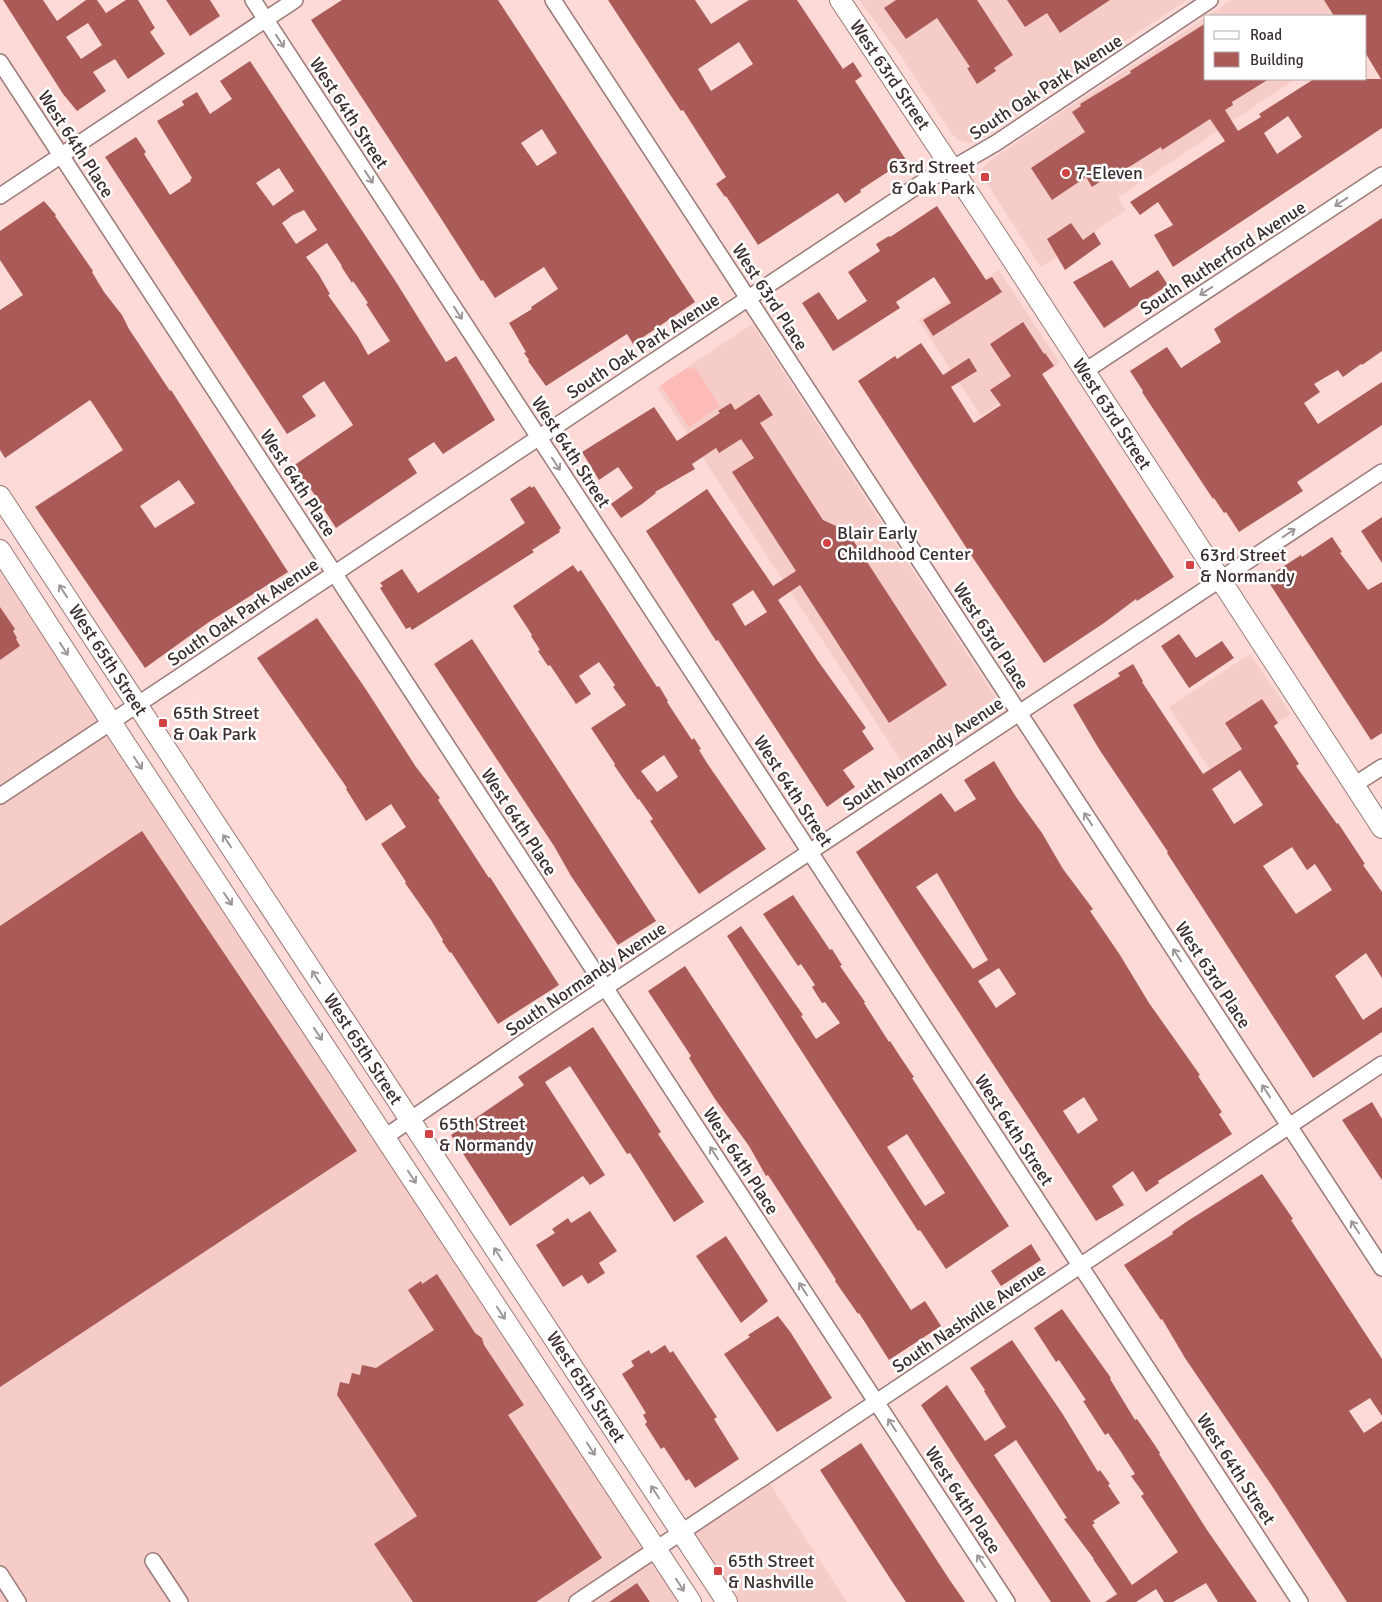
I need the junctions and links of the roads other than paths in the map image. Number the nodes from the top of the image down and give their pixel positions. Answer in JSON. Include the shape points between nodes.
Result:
{"nodes":[{"id":1,"x":253,"y":0,"type":"edge"},
{"id":2,"x":295,"y":0,"type":"edge"},
{"id":3,"x":553,"y":0,"type":"edge"},
{"id":4,"x":840,"y":0,"type":"edge"},
{"id":5,"x":1210,"y":0,"type":"edge"},
{"id":6,"x":266,"y":19,"type":"junction"},
{"id":7,"x":0,"y":62,"type":"edge"},
{"id":8,"x":61,"y":156,"type":"junction"},
{"id":9,"x":953,"y":168,"type":"junction"},
{"id":10,"x":1382,"y":175,"type":"edge"},
{"id":11,"x":0,"y":196,"type":"edge"},
{"id":12,"x":748,"y":299,"type":"junction"},
{"id":13,"x":1085,"y":371,"type":"junction"},
{"id":14,"x":539,"y":437,"type":"junction"},
{"id":15,"x":1382,"y":472,"type":"edge"},
{"id":16,"x":0,"y":496,"type":"edge"},
{"id":17,"x":0,"y":550,"type":"edge"},
{"id":18,"x":334,"y":573,"type":"junction"},
{"id":19,"x":1220,"y":579,"type":"junction"},
{"id":20,"x":138,"y":705,"type":"junction"},
{"id":21,"x":1019,"y":712,"type":"junction"},
{"id":22,"x":111,"y":722,"type":"junction"},
{"id":23,"x":1382,"y":767,"type":"edge"},
{"id":24,"x":1354,"y":786,"type":"junction"},
{"id":25,"x":0,"y":796,"type":"edge"},
{"id":26,"x":1382,"y":828,"type":"edge"},
{"id":27,"x":810,"y":852,"type":"junction"},
{"id":28,"x":606,"y":988,"type":"junction"},
{"id":29,"x":1382,"y":1064,"type":"edge"},
{"id":30,"x":410,"y":1120,"type":"junction"},
{"id":31,"x":1289,"y":1126,"type":"junction"},
{"id":32,"x":385,"y":1136,"type":"junction"},
{"id":33,"x":1081,"y":1266,"type":"junction"},
{"id":34,"x":1382,"y":1268,"type":"edge"},
{"id":35,"x":877,"y":1402,"type":"junction"},
{"id":36,"x":681,"y":1533,"type":"junction"},
{"id":37,"x":657,"y":1549,"type":"junction"},
{"id":38,"x":153,"y":1561,"type":"dead end"},
{"id":39,"x":0,"y":1574,"type":"edge"},
{"id":40,"x":18,"y":1602,"type":"edge"},
{"id":41,"x":180,"y":1602,"type":"edge"},
{"id":42,"x":577,"y":1602,"type":"edge"},
{"id":43,"x":691,"y":1602,"type":"edge"},
{"id":44,"x":727,"y":1602,"type":"edge"},
{"id":45,"x":1007,"y":1602,"type":"edge"},
{"id":46,"x":1300,"y":1602,"type":"edge"}],
"edges":[{"from":1,"to":6,"type":"street","name":"West 64th Street"},
{"from":2,"to":6,"type":"street"},
{"from":3,"to":12,"type":"street","name":"West 63rd Place"},
{"from":4,"to":9,"type":"street","name":"West 63rd Street"},
{"from":5,"to":9,"type":"street","name":"South Oak Park Avenue","via":[[1059,102]]},
{"from":6,"to":8,"type":"street"},
{"from":6,"to":14,"type":"street","name":"West 64th Street","one_way":true},
{"from":7,"to":8,"type":"street","name":"West 64th Place"},
{"from":8,"to":11,"type":"street"},
{"from":8,"to":18,"type":"street","name":"West 64th Place"},
{"from":9,"to":12,"type":"street","name":"South Oak Park Avenue","via":[[926,180]]},
{"from":9,"to":13,"type":"street","name":"West 63rd Street"},
{"from":10,"to":13,"type":"street","name":"South Rutherford Avenue","one_way":true},
{"from":12,"to":14,"type":"street","name":"South Oak Park Avenue"},
{"from":12,"to":21,"type":"street","name":"West 63rd Place"},
{"from":13,"to":19,"type":"street","name":"West 63rd Street"},
{"from":14,"to":18,"type":"street","name":"South Oak Park Avenue"},
{"from":14,"to":27,"type":"street","name":"West 64th Street","one_way":true},
{"from":19,"to":15,"type":"street","name":"South Normandy Avenue","one_way":true},
{"from":20,"to":16,"type":"street","name":"West 65th Street","one_way":true},
{"from":17,"to":22,"type":"street","name":"West 65th Street","one_way":true},
{"from":18,"to":20,"type":"street","name":"South Oak Park Avenue"},
{"from":18,"to":28,"type":"street","name":"West 64th Place"},
{"from":19,"to":21,"type":"street","name":"South Normandy Avenue"},
{"from":19,"to":24,"type":"street","name":"West 63rd Street"},
{"from":20,"to":22,"type":"street","name":"South Oak Park Avenue"},
{"from":30,"to":20,"type":"street","name":"West 65th Street","one_way":true},
{"from":21,"to":27,"type":"street","name":"South Normandy Avenue"},
{"from":31,"to":21,"type":"street","name":"West 63rd Place","one_way":true},
{"from":22,"to":25,"type":"street","name":"South Oak Park Avenue"},
{"from":22,"to":32,"type":"street","name":"West 65th Street","one_way":true},
{"from":23,"to":24,"type":"street"},
{"from":24,"to":26,"type":"street","name":"West 63rd Street"},
{"from":27,"to":28,"type":"street","name":"South Normandy Avenue"},
{"from":27,"to":33,"type":"street","name":"West 64th Street"},
{"from":28,"to":30,"type":"street","name":"South Normandy Avenue"},
{"from":35,"to":28,"type":"street","name":"West 64th Place","one_way":true},
{"from":29,"to":31,"type":"street","name":"South Nashville Avenue"},
{"from":30,"to":32,"type":"street","name":"South Normandy Avenue"},
{"from":36,"to":30,"type":"street","name":"West 65th Street","one_way":true},
{"from":31,"to":33,"type":"street","name":"South Nashville Avenue"},
{"from":34,"to":31,"type":"street","name":"West 63rd Place","one_way":true},
{"from":32,"to":37,"type":"street","name":"West 65th Street","one_way":true},
{"from":33,"to":35,"type":"street","name":"South Nashville Avenue"},
{"from":33,"to":46,"type":"street","name":"West 64th Street"},
{"from":35,"to":36,"type":"street","name":"South Nashville Avenue"},
{"from":45,"to":35,"type":"street","name":"West 64th Place","one_way":true},
{"from":36,"to":37,"type":"street","name":"South Nashville Avenue"},
{"from":36,"to":44,"type":"street","name":"West 65th Street"},
{"from":37,"to":42,"type":"street","name":"South Nashville Avenue"},
{"from":37,"to":43,"type":"street","name":"West 65th Street","one_way":true},
{"from":38,"to":41,"type":"street"},
{"from":39,"to":40,"type":"street"}]}
